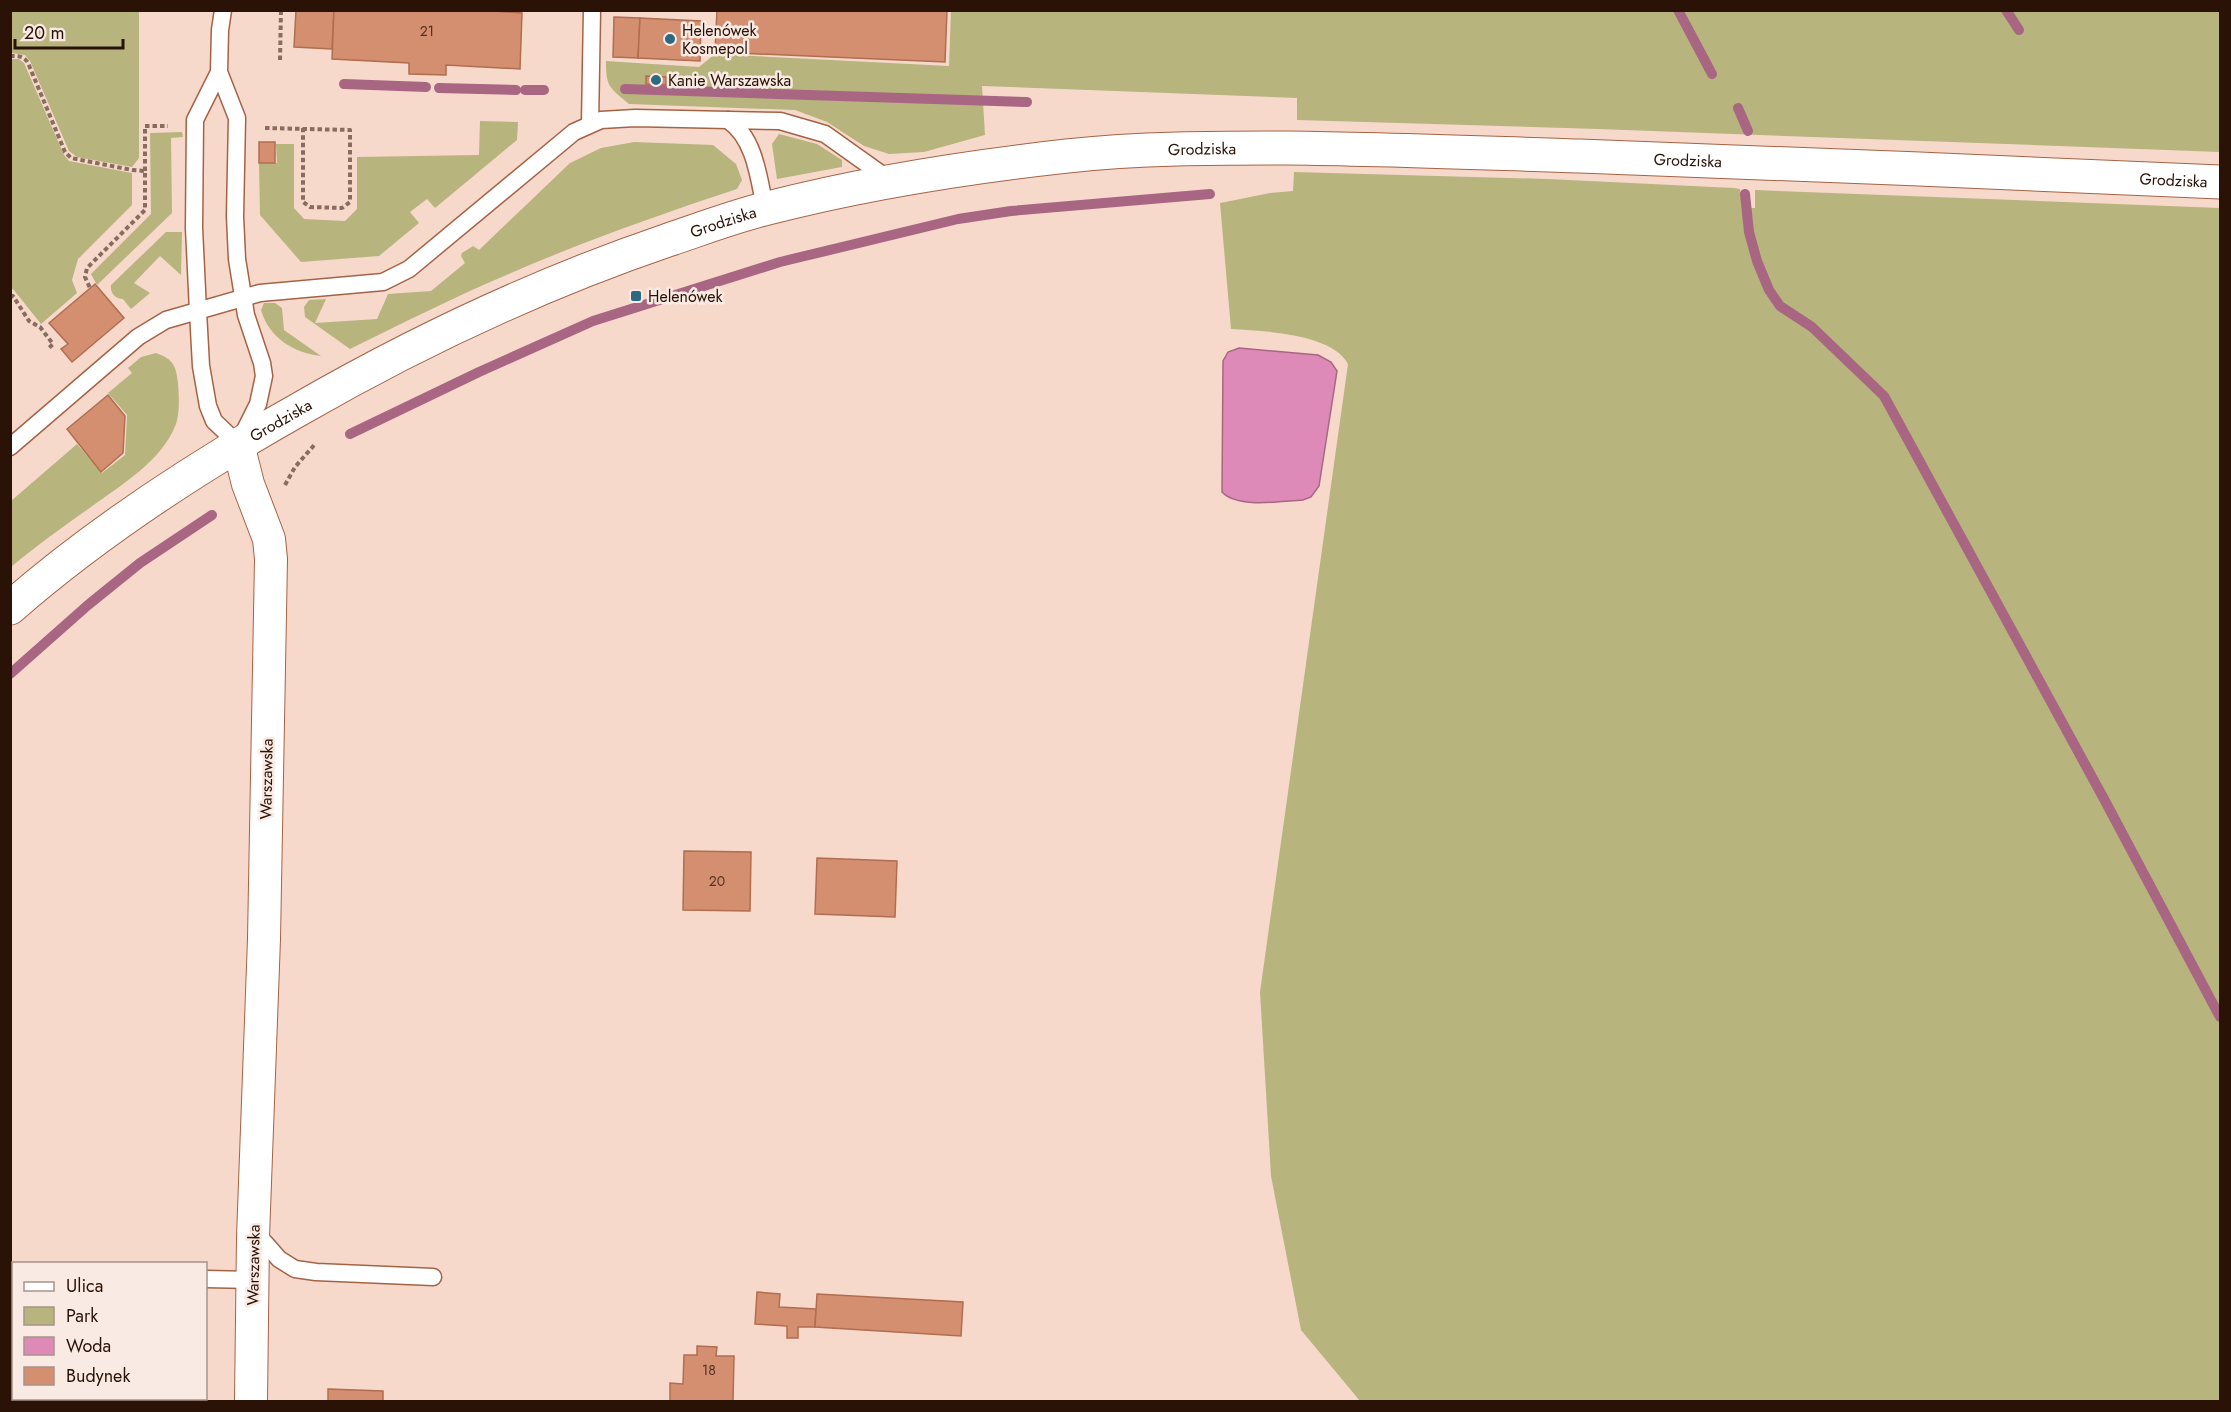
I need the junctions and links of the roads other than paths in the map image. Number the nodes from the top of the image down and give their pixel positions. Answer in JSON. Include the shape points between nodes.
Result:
{"nodes":[{"id":1,"x":222,"y":10,"type":"edge"},
{"id":2,"x":592,"y":10,"type":"edge"},
{"id":3,"x":219,"y":72,"type":"junction"},
{"id":4,"x":728,"y":120,"type":"junction"},
{"id":5,"x":590,"y":124,"type":"junction"},
{"id":6,"x":892,"y":182,"type":"junction"},
{"id":7,"x":2220,"y":182,"type":"edge"},
{"id":8,"x":765,"y":208,"type":"junction"},
{"id":9,"x":243,"y":298,"type":"junction"},
{"id":10,"x":198,"y":311,"type":"junction"},
{"id":11,"x":238,"y":444,"type":"junction"},
{"id":12,"x":10,"y":447,"type":"edge"},
{"id":13,"x":10,"y":608,"type":"edge"},
{"id":14,"x":253,"y":1237,"type":"junction"},
{"id":15,"x":433,"y":1277,"type":"dead end"},
{"id":16,"x":207,"y":1279,"type":"edge"},
{"id":17,"x":253,"y":1280,"type":"junction"},
{"id":18,"x":251,"y":1401,"type":"edge"}],
"edges":[{"from":1,"to":3,"type":"lane"},
{"from":2,"to":5,"type":"lane"},
{"from":3,"to":9,"type":"lane","via":[[237,118],[235,237]]},
{"from":3,"to":10,"type":"lane","via":[[195,120]]},
{"from":4,"to":5,"type":"lane","via":[[635,118]]},
{"from":4,"to":6,"type":"lane","via":[[780,121],[825,134]]},
{"from":4,"to":8,"type":"lane","via":[[748,143]]},
{"from":5,"to":9,"type":"lane","via":[[574,132],[393,279]]},
{"from":6,"to":7,"type":"main road","name":"Grodziska","via":[[1102,153],[1272,148]]},
{"from":6,"to":8,"type":"main road","name":"Grodziska"},
{"from":8,"to":11,"type":"main road","name":"Grodziska","via":[[629,254],[466,321],[348,381]]},
{"from":9,"to":10,"type":"lane"},
{"from":9,"to":11,"type":"lane","via":[[264,376],[258,404]]},
{"from":10,"to":11,"type":"lane","via":[[208,406],[214,421]]},
{"from":10,"to":12,"type":"lane","via":[[166,320],[138,337]]},
{"from":11,"to":13,"type":"main road","via":[[121,522]]},
{"from":11,"to":14,"type":"street","name":"Warszawska","via":[[271,558],[264,939]]},
{"from":14,"to":15,"type":"lane","via":[[295,1269]]},
{"from":14,"to":17,"type":"street","name":"Warszawska"},
{"from":16,"to":17,"type":"lane"},
{"from":17,"to":18,"type":"street","name":"Warszawska"}]}
